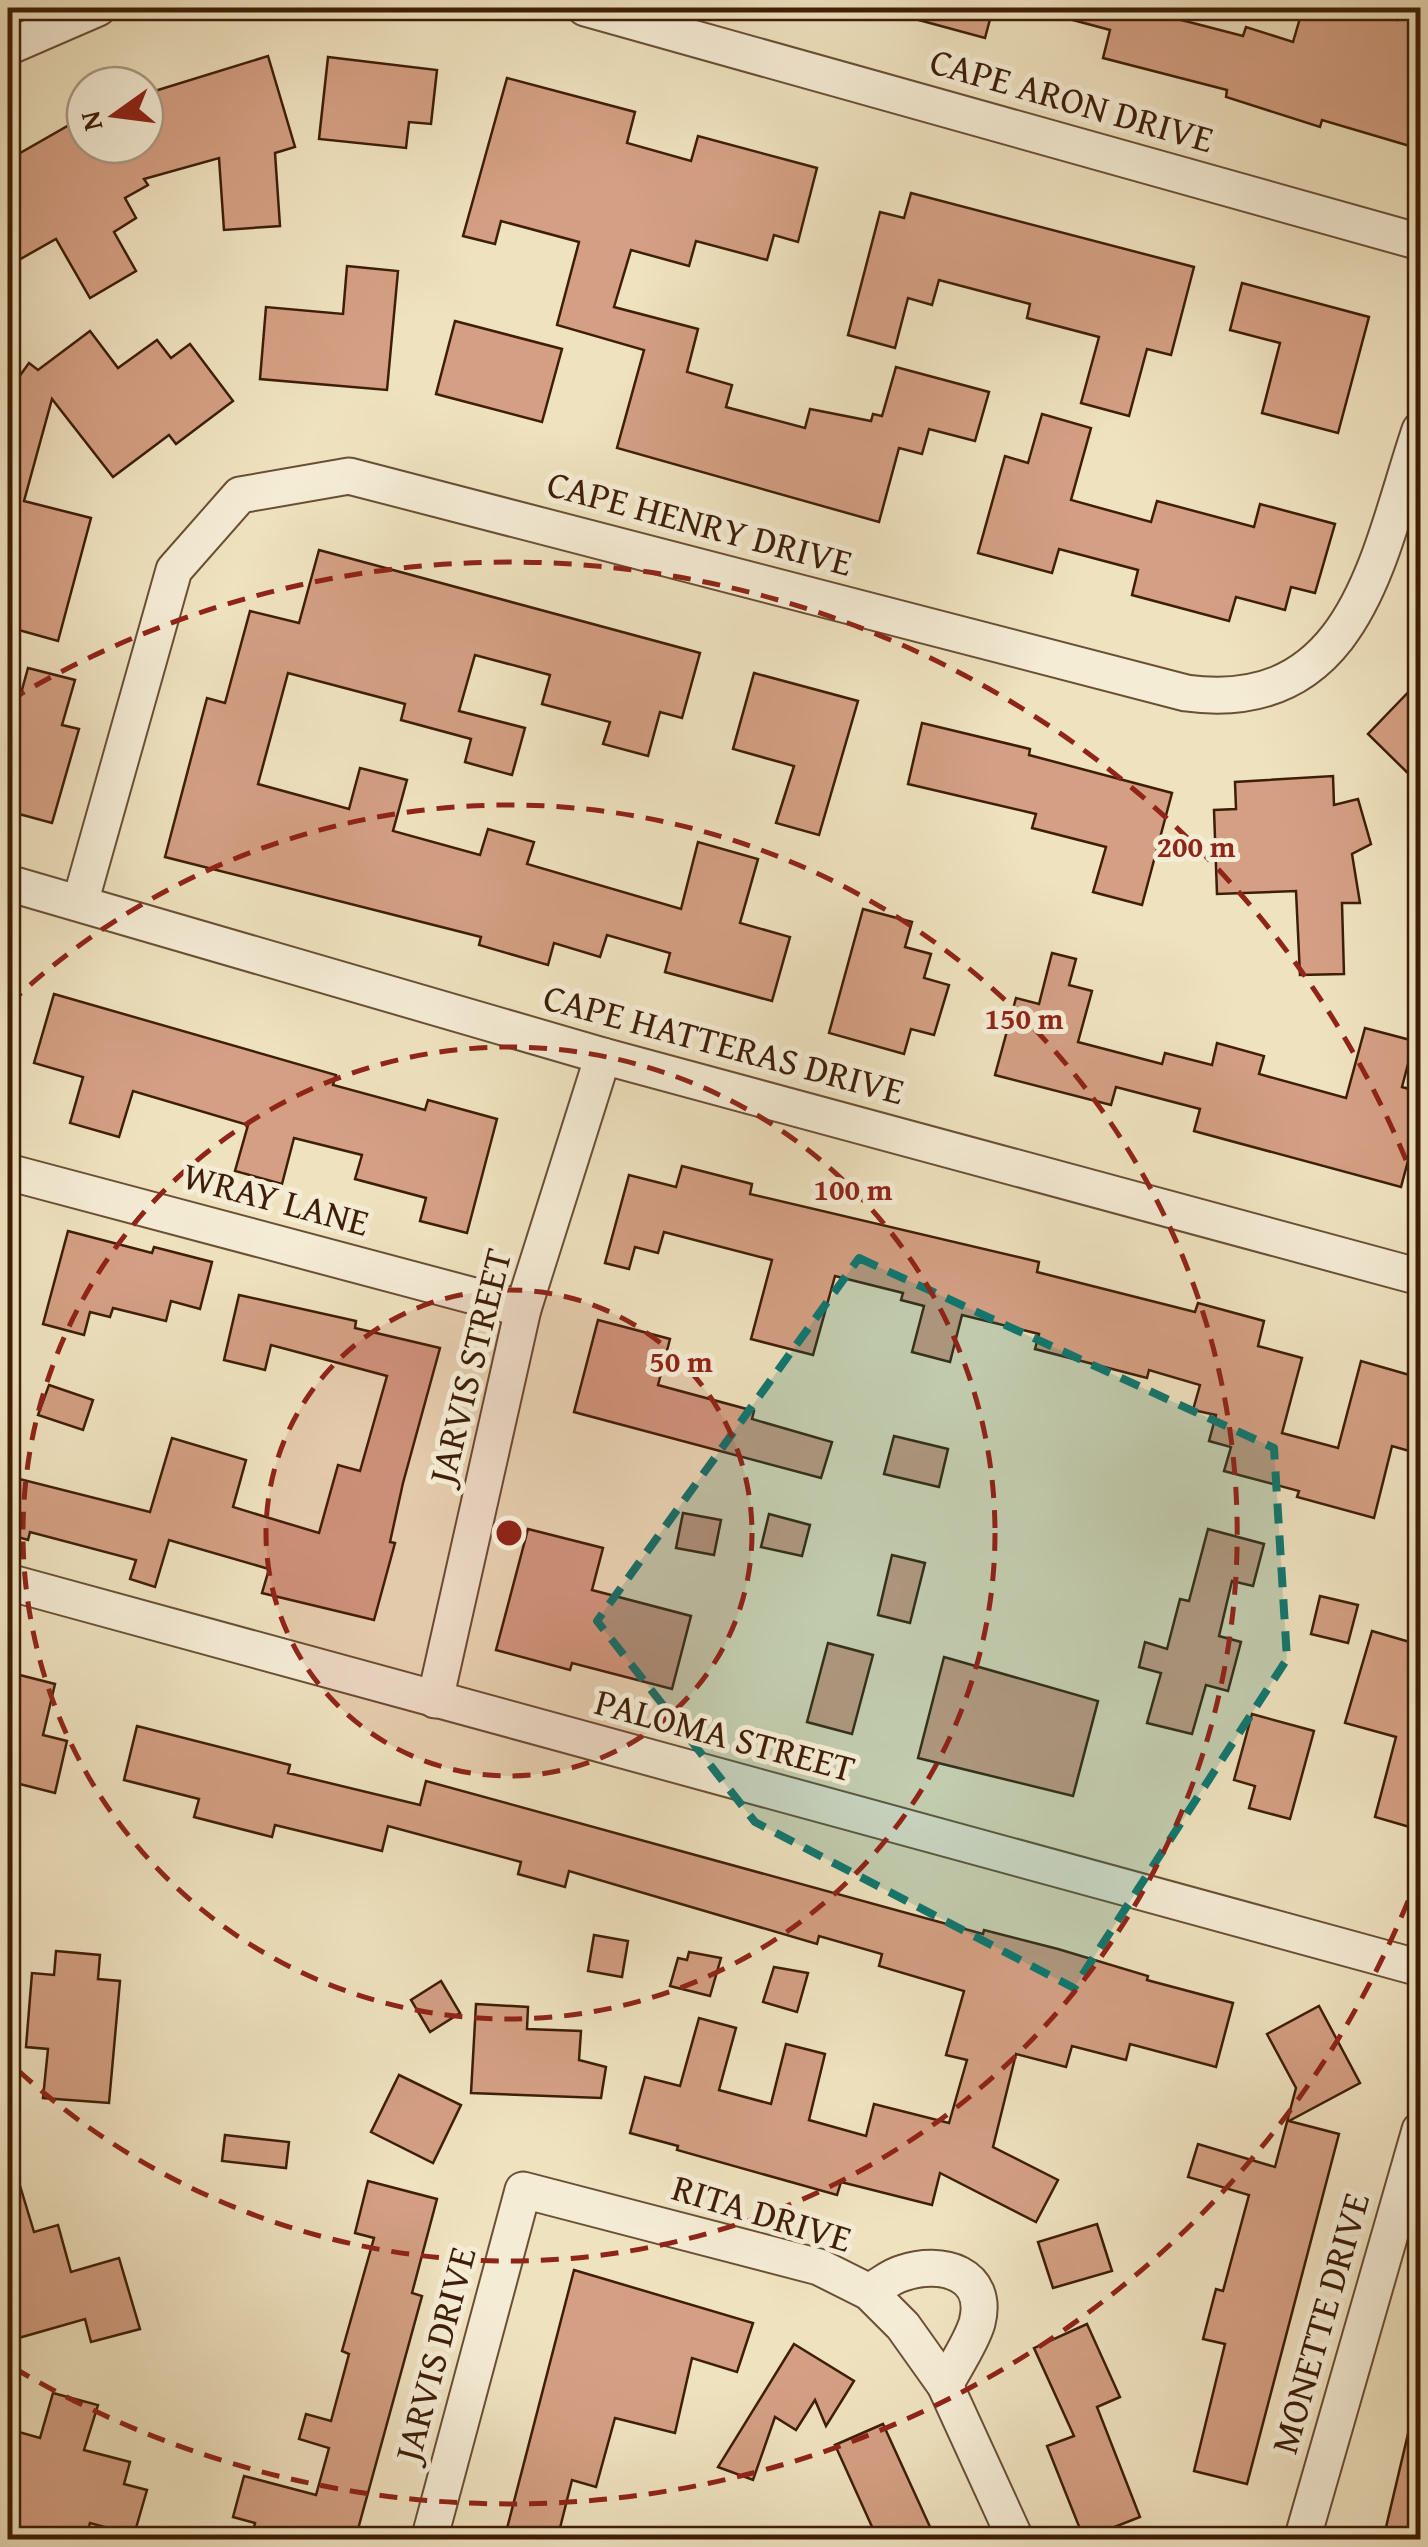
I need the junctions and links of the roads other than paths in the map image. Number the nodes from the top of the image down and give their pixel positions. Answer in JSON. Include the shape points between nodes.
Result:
{"nodes":[{"id":1,"x":98,"y":8,"type":"edge"},
{"id":2,"x":585,"y":8,"type":"edge"},
{"id":3,"x":8,"y":47,"type":"edge"},
{"id":4,"x":1420,"y":242,"type":"edge"},
{"id":5,"x":1420,"y":430,"type":"edge"},
{"id":6,"x":8,"y":883,"type":"edge"},
{"id":7,"x":80,"y":903,"type":"junction"},
{"id":8,"x":603,"y":1056,"type":"junction"},
{"id":9,"x":8,"y":1172,"type":"edge"},
{"id":10,"x":1420,"y":1277,"type":"edge"},
{"id":11,"x":522,"y":1310,"type":"junction"},
{"id":12,"x":8,"y":1582,"type":"edge"},
{"id":13,"x":435,"y":1700,"type":"junction"},
{"id":14,"x":1420,"y":1968,"type":"edge"},
{"id":15,"x":1420,"y":2130,"type":"edge"},
{"id":16,"x":523,"y":2190,"type":"joint"},
{"id":17,"x":869,"y":2292,"type":"junction"},
{"id":18,"x":945,"y":2385,"type":"junction"},
{"id":19,"x":429,"y":2540,"type":"edge"},
{"id":20,"x":1016,"y":2540,"type":"edge"},
{"id":21,"x":1302,"y":2540,"type":"edge"}],
"edges":[{"from":1,"to":3,"type":"street"},
{"from":2,"to":4,"type":"street","name":"CAPE ARON DRIVE"},
{"from":5,"to":7,"type":"street","name":"CAPE HENRY DRIVE","via":[[1360,607],[1343,635],[1286,680],[1220,698],[349,476],[240,495],[174,570]]},
{"from":6,"to":7,"type":"street","name":"CAPE HATTERAS DRIVE"},
{"from":7,"to":8,"type":"street","name":"CAPE HATTERAS DRIVE"},
{"from":8,"to":10,"type":"street","name":"CAPE HATTERAS DRIVE"},
{"from":8,"to":11,"type":"street","name":"JARVIS STREET"},
{"from":9,"to":11,"type":"street","name":"WRAY LANE"},
{"from":11,"to":13,"type":"street","name":"JARVIS STREET"},
{"from":12,"to":13,"type":"street","name":"PALOMA STREET"},
{"from":13,"to":14,"type":"street","name":"PALOMA STREET"},
{"from":15,"to":21,"type":"street","name":"MONETTE DRIVE"},
{"from":16,"to":17,"type":"street","name":"RITA DRIVE","via":[[819,2267]]},
{"from":16,"to":19,"type":"street","name":"JARVIS DRIVE"},
{"from":17,"to":18,"type":"street","name":"RITA DRIVE"},
{"from":17,"to":18,"type":"street","via":[[901,2273],[940,2266],[966,2276],[979,2294],[977,2323]]},
{"from":18,"to":20,"type":"street","name":"RITA DRIVE"}]}
